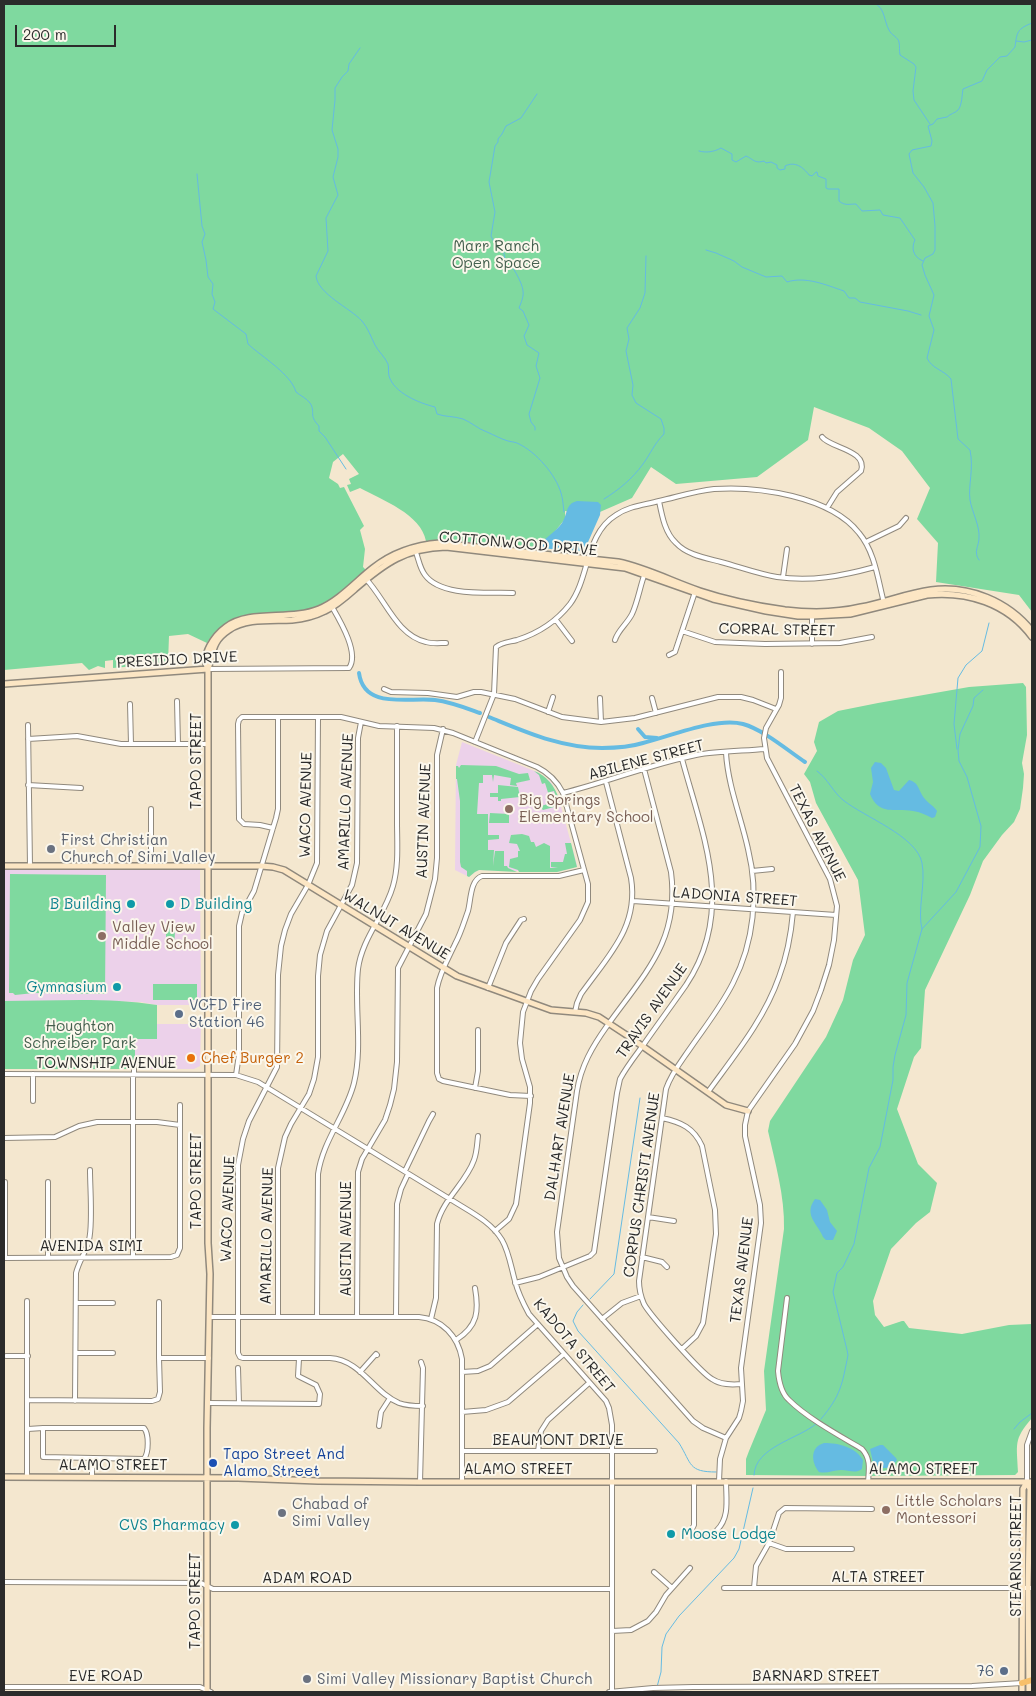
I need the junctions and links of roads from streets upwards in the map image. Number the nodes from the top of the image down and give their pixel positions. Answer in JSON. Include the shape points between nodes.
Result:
{"nodes":[{"id":1,"x":822,"y":438,"type":"dead end"},
{"id":2,"x":659,"y":501,"type":"junction"},
{"id":3,"x":827,"y":508,"type":"junction"},
{"id":4,"x":906,"y":518,"type":"dead end"},
{"id":5,"x":866,"y":542,"type":"junction"},
{"id":6,"x":415,"y":549,"type":"junction"},
{"id":7,"x":787,"y":549,"type":"dead end"},
{"id":8,"x":589,"y":561,"type":"junction"},
{"id":9,"x":875,"y":567,"type":"junction"},
{"id":10,"x":645,"y":572,"type":"junction"},
{"id":11,"x":783,"y":577,"type":"junction"},
{"id":12,"x":365,"y":578,"type":"junction"},
{"id":13,"x":695,"y":591,"type":"junction"},
{"id":14,"x":513,"y":593,"type":"dead end"},
{"id":15,"x":884,"y":604,"type":"junction"},
{"id":16,"x":331,"y":605,"type":"junction"},
{"id":17,"x":812,"y":615,"type":"junction"},
{"id":18,"x":556,"y":620,"type":"junction"},
{"id":19,"x":1032,"y":631,"type":"edge"},
{"id":20,"x":682,"y":632,"type":"junction"},
{"id":21,"x":1032,"y":636,"type":"edge"},
{"id":22,"x":872,"y":637,"type":"dead end"},
{"id":23,"x":615,"y":640,"type":"dead end"},
{"id":24,"x":572,"y":641,"type":"dead end"},
{"id":25,"x":446,"y":643,"type":"dead end"},
{"id":26,"x":812,"y":644,"type":"junction"},
{"id":27,"x":669,"y":655,"type":"dead end"},
{"id":28,"x":208,"y":669,"type":"junction"},
{"id":29,"x":782,"y":672,"type":"dead end"},
{"id":30,"x":4,"y":684,"type":"edge"},
{"id":31,"x":384,"y":689,"type":"dead end"},
{"id":32,"x":494,"y":694,"type":"junction"},
{"id":33,"x":553,"y":697,"type":"dead end"},
{"id":34,"x":600,"y":698,"type":"dead end"},
{"id":35,"x":652,"y":698,"type":"dead end"},
{"id":36,"x":177,"y":701,"type":"dead end"},
{"id":37,"x":130,"y":704,"type":"dead end"},
{"id":38,"x":776,"y":709,"type":"junction"},
{"id":39,"x":548,"y":712,"type":"junction"},
{"id":40,"x":656,"y":713,"type":"junction"},
{"id":41,"x":278,"y":717,"type":"junction"},
{"id":42,"x":318,"y":717,"type":"junction"},
{"id":43,"x":361,"y":722,"type":"junction"},
{"id":44,"x":601,"y":722,"type":"junction"},
{"id":45,"x":28,"y":725,"type":"dead end"},
{"id":46,"x":397,"y":726,"type":"junction"},
{"id":47,"x":443,"y":729,"type":"junction"},
{"id":48,"x":28,"y":739,"type":"junction"},
{"id":49,"x":475,"y":742,"type":"junction"},
{"id":50,"x":131,"y":744,"type":"junction"},
{"id":51,"x":178,"y":744,"type":"junction"},
{"id":52,"x":208,"y":744,"type":"junction"},
{"id":53,"x":765,"y":749,"type":"junction"},
{"id":54,"x":726,"y":752,"type":"junction"},
{"id":55,"x":682,"y":759,"type":"junction"},
{"id":56,"x":644,"y":769,"type":"junction"},
{"id":57,"x":606,"y":782,"type":"junction"},
{"id":58,"x":28,"y":785,"type":"junction"},
{"id":59,"x":81,"y":788,"type":"dead end"},
{"id":60,"x":563,"y":794,"type":"junction"},
{"id":61,"x":151,"y":808,"type":"dead end"},
{"id":62,"x":273,"y":828,"type":"junction"},
{"id":63,"x":4,"y":866,"type":"edge"},
{"id":64,"x":30,"y":866,"type":"junction"},
{"id":65,"x":151,"y":866,"type":"junction"},
{"id":66,"x":208,"y":866,"type":"junction"},
{"id":67,"x":261,"y":866,"type":"junction"},
{"id":68,"x":772,"y":869,"type":"dead end"},
{"id":69,"x":584,"y":870,"type":"junction"},
{"id":70,"x":752,"y":871,"type":"junction"},
{"id":71,"x":308,"y":885,"type":"junction"},
{"id":72,"x":633,"y":901,"type":"junction"},
{"id":73,"x":673,"y":904,"type":"junction"},
{"id":74,"x":341,"y":906,"type":"junction"},
{"id":75,"x":713,"y":907,"type":"junction"},
{"id":76,"x":753,"y":910,"type":"junction"},
{"id":77,"x":793,"y":912,"type":"junction"},
{"id":78,"x":836,"y":915,"type":"junction"},
{"id":79,"x":524,"y":919,"type":"dead end"},
{"id":80,"x":374,"y":926,"type":"junction"},
{"id":81,"x":408,"y":947,"type":"junction"},
{"id":82,"x":443,"y":968,"type":"junction"},
{"id":83,"x":488,"y":988,"type":"junction"},
{"id":84,"x":526,"y":1002,"type":"junction"},
{"id":85,"x":575,"y":1012,"type":"junction"},
{"id":86,"x":609,"y":1024,"type":"junction"},
{"id":87,"x":478,"y":1030,"type":"dead end"},
{"id":88,"x":642,"y":1046,"type":"junction"},
{"id":89,"x":134,"y":1065,"type":"dead end"},
{"id":90,"x":675,"y":1069,"type":"junction"},
{"id":91,"x":4,"y":1074,"type":"edge"},
{"id":92,"x":33,"y":1074,"type":"junction"},
{"id":93,"x":134,"y":1074,"type":"junction"},
{"id":94,"x":208,"y":1075,"type":"junction"},
{"id":95,"x":236,"y":1075,"type":"junction"},
{"id":96,"x":266,"y":1087,"type":"junction"},
{"id":97,"x":475,"y":1088,"type":"junction"},
{"id":98,"x":708,"y":1092,"type":"junction"},
{"id":99,"x":531,"y":1096,"type":"junction"},
{"id":100,"x":33,"y":1101,"type":"dead end"},
{"id":101,"x":180,"y":1105,"type":"dead end"},
{"id":102,"x":300,"y":1108,"type":"junction"},
{"id":103,"x":748,"y":1111,"type":"junction"},
{"id":104,"x":433,"y":1114,"type":"dead end"},
{"id":105,"x":662,"y":1118,"type":"junction"},
{"id":106,"x":133,"y":1122,"type":"junction"},
{"id":107,"x":180,"y":1125,"type":"junction"},
{"id":108,"x":334,"y":1128,"type":"junction"},
{"id":109,"x":478,"y":1136,"type":"dead end"},
{"id":110,"x":4,"y":1138,"type":"edge"},
{"id":111,"x":368,"y":1149,"type":"junction"},
{"id":112,"x":90,"y":1170,"type":"dead end"},
{"id":113,"x":406,"y":1173,"type":"junction"},
{"id":114,"x":5,"y":1182,"type":"dead end"},
{"id":115,"x":48,"y":1182,"type":"dead end"},
{"id":116,"x":449,"y":1198,"type":"junction"},
{"id":117,"x":648,"y":1217,"type":"junction"},
{"id":118,"x":674,"y":1221,"type":"dead end"},
{"id":119,"x":495,"y":1231,"type":"junction"},
{"id":120,"x":642,"y":1256,"type":"junction"},
{"id":121,"x":4,"y":1257,"type":"edge"},
{"id":122,"x":48,"y":1257,"type":"junction"},
{"id":123,"x":82,"y":1257,"type":"junction"},
{"id":124,"x":133,"y":1257,"type":"junction"},
{"id":125,"x":562,"y":1268,"type":"junction"},
{"id":126,"x":667,"y":1268,"type":"dead end"},
{"id":127,"x":515,"y":1283,"type":"junction"},
{"id":128,"x":475,"y":1288,"type":"dead end"},
{"id":129,"x":641,"y":1296,"type":"junction"},
{"id":130,"x":787,"y":1298,"type":"dead end"},
{"id":131,"x":27,"y":1301,"type":"dead end"},
{"id":132,"x":159,"y":1302,"type":"dead end"},
{"id":133,"x":76,"y":1303,"type":"junction"},
{"id":134,"x":113,"y":1303,"type":"dead end"},
{"id":135,"x":317,"y":1316,"type":"junction"},
{"id":136,"x":396,"y":1316,"type":"junction"},
{"id":137,"x":209,"y":1317,"type":"junction"},
{"id":138,"x":238,"y":1317,"type":"junction"},
{"id":139,"x":278,"y":1317,"type":"junction"},
{"id":140,"x":357,"y":1317,"type":"junction"},
{"id":141,"x":431,"y":1319,"type":"junction"},
{"id":142,"x":602,"y":1319,"type":"junction"},
{"id":143,"x":538,"y":1324,"type":"junction"},
{"id":144,"x":456,"y":1340,"type":"junction"},
{"id":145,"x":682,"y":1349,"type":"junction"},
{"id":146,"x":76,"y":1353,"type":"junction"},
{"id":147,"x":113,"y":1353,"type":"dead end"},
{"id":148,"x":564,"y":1354,"type":"junction"},
{"id":149,"x":377,"y":1355,"type":"dead end"},
{"id":150,"x":6,"y":1356,"type":"dead end"},
{"id":151,"x":28,"y":1356,"type":"junction"},
{"id":152,"x":158,"y":1358,"type":"junction"},
{"id":153,"x":209,"y":1358,"type":"junction"},
{"id":154,"x":299,"y":1359,"type":"junction"},
{"id":155,"x":421,"y":1362,"type":"dead end"},
{"id":156,"x":238,"y":1368,"type":"dead end"},
{"id":157,"x":360,"y":1372,"type":"junction"},
{"id":158,"x":462,"y":1372,"type":"junction"},
{"id":159,"x":589,"y":1383,"type":"junction"},
{"id":160,"x":742,"y":1384,"type":"junction"},
{"id":161,"x":390,"y":1398,"type":"junction"},
{"id":162,"x":27,"y":1400,"type":"junction"},
{"id":163,"x":75,"y":1401,"type":"junction"},
{"id":164,"x":208,"y":1403,"type":"junction"},
{"id":165,"x":238,"y":1403,"type":"junction"},
{"id":166,"x":423,"y":1406,"type":"junction"},
{"id":167,"x":462,"y":1412,"type":"junction"},
{"id":168,"x":380,"y":1426,"type":"dead end"},
{"id":169,"x":43,"y":1428,"type":"junction"},
{"id":170,"x":28,"y":1429,"type":"junction"},
{"id":171,"x":1032,"y":1431,"type":"edge"},
{"id":172,"x":726,"y":1438,"type":"junction"},
{"id":173,"x":1027,"y":1445,"type":"junction"},
{"id":174,"x":1032,"y":1448,"type":"edge"},
{"id":175,"x":462,"y":1451,"type":"junction"},
{"id":176,"x":538,"y":1451,"type":"junction"},
{"id":177,"x":612,"y":1451,"type":"junction"},
{"id":178,"x":655,"y":1451,"type":"dead end"},
{"id":179,"x":92,"y":1458,"type":"junction"},
{"id":180,"x":4,"y":1477,"type":"edge"},
{"id":181,"x":27,"y":1477,"type":"junction"},
{"id":182,"x":92,"y":1477,"type":"junction"},
{"id":183,"x":207,"y":1478,"type":"junction"},
{"id":184,"x":719,"y":1481,"type":"junction"},
{"id":185,"x":726,"y":1481,"type":"junction"},
{"id":186,"x":420,"y":1482,"type":"junction"},
{"id":187,"x":462,"y":1482,"type":"junction"},
{"id":188,"x":612,"y":1482,"type":"junction"},
{"id":189,"x":694,"y":1482,"type":"junction"},
{"id":190,"x":868,"y":1482,"type":"junction"},
{"id":191,"x":1029,"y":1482,"type":"edge"},
{"id":192,"x":872,"y":1509,"type":"dead end"},
{"id":193,"x":717,"y":1530,"type":"dead end"},
{"id":194,"x":692,"y":1531,"type":"dead end"},
{"id":195,"x":769,"y":1543,"type":"junction"},
{"id":196,"x":852,"y":1549,"type":"dead end"},
{"id":197,"x":690,"y":1568,"type":"dead end"},
{"id":198,"x":654,"y":1572,"type":"dead end"},
{"id":199,"x":4,"y":1582,"type":"edge"},
{"id":200,"x":207,"y":1585,"type":"junction"},
{"id":201,"x":672,"y":1588,"type":"junction"},
{"id":202,"x":724,"y":1588,"type":"dead end"},
{"id":203,"x":754,"y":1588,"type":"junction"},
{"id":204,"x":1028,"y":1588,"type":"edge"},
{"id":205,"x":612,"y":1589,"type":"junction"},
{"id":206,"x":612,"y":1631,"type":"junction"},
{"id":207,"x":1029,"y":1683,"type":"edge"},
{"id":208,"x":4,"y":1687,"type":"edge"},
{"id":209,"x":208,"y":1692,"type":"edge"},
{"id":210,"x":611,"y":1692,"type":"edge"},
{"id":211,"x":1022,"y":1692,"type":"edge"},
{"id":212,"x":1029,"y":1692,"type":"edge"}],
"edges":[{"from":1,"to":3,"type":"street","via":[[849,451],[861,462],[862,468],[837,492]]},
{"from":2,"to":3,"type":"street","via":[[698,491],[743,489],[784,495]]},
{"from":2,"to":8,"type":"street","via":[[625,510],[606,522],[598,532]]},
{"from":2,"to":11,"type":"street","via":[[667,531],[681,548]]},
{"from":3,"to":5,"type":"street","via":[[843,517]]},
{"from":4,"to":5,"type":"street","via":[[899,526]]},
{"from":5,"to":9,"type":"street"},
{"from":6,"to":8,"type":"street","name":"COTTONWOOD DRIVE","via":[[446,547]]},
{"from":6,"to":12,"type":"street","name":"COTTONWOOD DRIVE","via":[[391,560]]},
{"from":6,"to":14,"type":"street","via":[[422,570],[436,586],[454,591]]},
{"from":7,"to":11,"type":"street"},
{"from":8,"to":10,"type":"street","name":"COTTONWOOD DRIVE"},
{"from":8,"to":18,"type":"street","via":[[578,591]]},
{"from":9,"to":11,"type":"street","via":[[820,579]]},
{"from":9,"to":15,"type":"street"},
{"from":10,"to":13,"type":"street","name":"COTTONWOOD DRIVE"},
{"from":10,"to":23,"type":"street","via":[[633,612]]},
{"from":12,"to":16,"type":"street","name":"COTTONWOOD DRIVE"},
{"from":12,"to":25,"type":"street","via":[[408,633],[425,642]]},
{"from":13,"to":17,"type":"street","name":"COTTONWOOD DRIVE","via":[[713,599],[766,611]]},
{"from":13,"to":20,"type":"street"},
{"from":15,"to":17,"type":"street","name":"COTTONWOOD DRIVE","via":[[850,614]]},
{"from":15,"to":19,"type":"street","name":"COTTONWOOD DRIVE","via":[[933,590],[968,592],[1001,604]]},
{"from":15,"to":21,"type":"street","name":"COTTONWOOD DRIVE","via":[[938,594],[968,596],[1006,612]]},
{"from":16,"to":28,"type":"street","name":"COTTONWOOD DRIVE","via":[[324,611],[302,618],[236,626],[216,644]]},
{"from":16,"to":28,"type":"street","name":"PRESIDIO DRIVE","via":[[347,635],[351,666]]},
{"from":17,"to":26,"type":"street"},
{"from":18,"to":24,"type":"street"},
{"from":18,"to":32,"type":"street","via":[[526,637],[496,647]]},
{"from":20,"to":26,"type":"street","name":"CORRAL STREET","via":[[724,643]]},
{"from":20,"to":27,"type":"street","via":[[675,652]]},
{"from":22,"to":26,"type":"street","name":"CORRAL STREET"},
{"from":28,"to":30,"type":"street","name":"PRESIDIO DRIVE"},
{"from":28,"to":52,"type":"street","name":"TAPO STREET"},
{"from":29,"to":38,"type":"street","name":"TEXAS AVENUE","via":[[781,698]]},
{"from":31,"to":32,"type":"street","via":[[457,697],[478,692]]},
{"from":32,"to":39,"type":"street"},
{"from":32,"to":49,"type":"street"},
{"from":33,"to":39,"type":"street"},
{"from":34,"to":44,"type":"street"},
{"from":35,"to":40,"type":"street"},
{"from":36,"to":51,"type":"street"},
{"from":37,"to":50,"type":"street"},
{"from":38,"to":40,"type":"street","via":[[753,700],[727,696]]},
{"from":38,"to":53,"type":"street","name":"TEXAS AVENUE","via":[[766,728]]},
{"from":39,"to":44,"type":"street","via":[[575,720]]},
{"from":40,"to":44,"type":"street"},
{"from":41,"to":42,"type":"street"},
{"from":41,"to":62,"type":"street","via":[[278,809]]},
{"from":41,"to":62,"type":"street","via":[[244,717],[239,720],[238,819],[244,824]]},
{"from":42,"to":43,"type":"street","via":[[341,717]]},
{"from":42,"to":71,"type":"street","name":"WACO AVENUE","via":[[318,856]]},
{"from":43,"to":46,"type":"street"},
{"from":43,"to":74,"type":"street","name":"AMARILLO AVENUE","via":[[358,738],[357,863],[352,884]]},
{"from":45,"to":48,"type":"street"},
{"from":46,"to":47,"type":"street"},
{"from":46,"to":80,"type":"street","via":[[396,868],[389,899]]},
{"from":47,"to":49,"type":"street"},
{"from":47,"to":81,"type":"street","name":"AUSTIN AVENUE","via":[[437,755],[435,879],[426,914]]},
{"from":48,"to":50,"type":"street","via":[[77,736]]},
{"from":48,"to":58,"type":"street"},
{"from":49,"to":60,"type":"street","via":[[543,770],[555,779]]},
{"from":50,"to":51,"type":"street"},
{"from":51,"to":52,"type":"street"},
{"from":52,"to":66,"type":"street","name":"TAPO STREET"},
{"from":53,"to":54,"type":"street","name":"ABILENE STREET"},
{"from":53,"to":78,"type":"street","name":"TEXAS AVENUE","via":[[770,766],[830,879],[836,897]]},
{"from":54,"to":55,"type":"street","name":"ABILENE STREET"},
{"from":54,"to":70,"type":"street","name":"CORPUS CHRISTI AVENUE","via":[[728,774]]},
{"from":55,"to":56,"type":"street","name":"ABILENE STREET"},
{"from":55,"to":75,"type":"street","name":"TRAVIS AVENUE","via":[[710,862]]},
{"from":56,"to":57,"type":"street","name":"ABILENE STREET"},
{"from":56,"to":73,"type":"street","name":"DALHART AVENUE","via":[[671,872]]},
{"from":57,"to":60,"type":"street","name":"ABILENE STREET"},
{"from":57,"to":72,"type":"street","via":[[631,878]]},
{"from":58,"to":59,"type":"street"},
{"from":58,"to":64,"type":"street"},
{"from":60,"to":69,"type":"street"},
{"from":61,"to":65,"type":"street"},
{"from":62,"to":67,"type":"street"},
{"from":63,"to":64,"type":"street","name":"WALNUT AVENUE"},
{"from":64,"to":65,"type":"street","name":"WALNUT AVENUE"},
{"from":65,"to":66,"type":"street","name":"WALNUT AVENUE"},
{"from":66,"to":67,"type":"street","name":"WALNUT AVENUE"},
{"from":66,"to":94,"type":"street","name":"TAPO STREET"},
{"from":67,"to":71,"type":"street","name":"WALNUT AVENUE","via":[[284,870]]},
{"from":67,"to":95,"type":"street","via":[[239,926]]},
{"from":68,"to":70,"type":"street"},
{"from":69,"to":82,"type":"street","via":[[559,876],[482,876],[477,879],[463,927]]},
{"from":69,"to":84,"type":"street","via":[[589,892],[584,912]]},
{"from":70,"to":76,"type":"street","name":"CORPUS CHRISTI AVENUE"},
{"from":71,"to":74,"type":"street","name":"WALNUT AVENUE"},
{"from":71,"to":96,"type":"street","name":"WACO AVENUE","via":[[291,914],[281,946],[278,1062]]},
{"from":72,"to":73,"type":"street","name":"LADONIA STREET"},
{"from":72,"to":85,"type":"street","via":[[625,931],[581,994]]},
{"from":73,"to":75,"type":"street","name":"LADONIA STREET"},
{"from":73,"to":86,"type":"street","name":"DALHART AVENUE","via":[[669,928],[659,951]]},
{"from":74,"to":80,"type":"street","name":"WALNUT AVENUE"},
{"from":74,"to":102,"type":"street","name":"AMARILLO AVENUE","via":[[327,931],[320,955],[318,1057],[309,1094]]},
{"from":75,"to":76,"type":"street","name":"LADONIA STREET"},
{"from":75,"to":88,"type":"street","name":"TRAVIS AVENUE","via":[[708,938],[697,966]]},
{"from":76,"to":77,"type":"street","name":"LADONIA STREET"},
{"from":76,"to":90,"type":"street","name":"CORPUS CHRISTI AVENUE","via":[[747,946],[734,982]]},
{"from":77,"to":78,"type":"street","name":"LADONIA STREET"},
{"from":77,"to":98,"type":"street","via":[[786,956],[771,997],[754,1028]]},
{"from":78,"to":103,"type":"street","name":"TEXAS AVENUE","via":[[829,965],[813,1010],[795,1044]]},
{"from":79,"to":83,"type":"street","via":[[506,943]]},
{"from":80,"to":81,"type":"street","name":"WALNUT AVENUE"},
{"from":80,"to":108,"type":"street","via":[[358,968],[355,1080],[348,1103]]},
{"from":81,"to":82,"type":"street","name":"WALNUT AVENUE"},
{"from":81,"to":111,"type":"street","name":"AUSTIN AVENUE","via":[[397,974],[394,1089],[385,1120]]},
{"from":82,"to":83,"type":"street","name":"WALNUT AVENUE"},
{"from":82,"to":97,"type":"street","via":[[437,988],[438,1076],[443,1081]]},
{"from":83,"to":84,"type":"street","name":"WALNUT AVENUE"},
{"from":84,"to":85,"type":"street","name":"WALNUT AVENUE","via":[[551,1010]]},
{"from":84,"to":99,"type":"street","via":[[520,1043]]},
{"from":85,"to":86,"type":"street","name":"WALNUT AVENUE","via":[[593,1015]]},
{"from":86,"to":88,"type":"street","name":"WALNUT AVENUE"},
{"from":86,"to":125,"type":"street","name":"DALHART AVENUE","via":[[591,1049],[578,1080],[557,1232]]},
{"from":87,"to":97,"type":"street"},
{"from":88,"to":90,"type":"street","name":"WALNUT AVENUE"},
{"from":88,"to":125,"type":"street","name":"TRAVIS AVENUE","via":[[618,1086],[595,1250],[590,1256]]},
{"from":89,"to":93,"type":"street"},
{"from":90,"to":98,"type":"street","name":"WALNUT AVENUE"},
{"from":90,"to":105,"type":"street","name":"CORPUS CHRISTI AVENUE","via":[[666,1089]]},
{"from":91,"to":92,"type":"street","name":"TOWNSHIP AVENUE"},
{"from":92,"to":93,"type":"street","name":"TOWNSHIP AVENUE"},
{"from":92,"to":100,"type":"street"},
{"from":93,"to":94,"type":"street","name":"TOWNSHIP AVENUE"},
{"from":93,"to":106,"type":"street"},
{"from":94,"to":95,"type":"street","name":"KADOTA STREET"},
{"from":94,"to":137,"type":"street","name":"TAPO STREET"},
{"from":95,"to":96,"type":"street","name":"KADOTA STREET"},
{"from":96,"to":102,"type":"street","name":"KADOTA STREET"},
{"from":96,"to":138,"type":"street","name":"WACO AVENUE","via":[[249,1121],[238,1165]]},
{"from":97,"to":99,"type":"street"},
{"from":98,"to":103,"type":"street","name":"WALNUT AVENUE","via":[[726,1105]]},
{"from":99,"to":119,"type":"street","via":[[516,1204],[509,1219]]},
{"from":101,"to":107,"type":"street"},
{"from":102,"to":108,"type":"street","name":"KADOTA STREET"},
{"from":102,"to":139,"type":"street","name":"AMARILLO AVENUE","via":[[285,1137],[278,1168]]},
{"from":103,"to":160,"type":"street","name":"TEXAS AVENUE","via":[[745,1136],[761,1223],[741,1368]]},
{"from":104,"to":113,"type":"street"},
{"from":105,"to":117,"type":"street","name":"CORPUS CHRISTI AVENUE"},
{"from":105,"to":145,"type":"street","via":[[683,1124],[699,1140],[716,1218],[703,1323],[696,1336]]},
{"from":106,"to":107,"type":"street"},
{"from":106,"to":110,"type":"street","via":[[89,1123],[50,1138]]},
{"from":106,"to":124,"type":"street"},
{"from":107,"to":124,"type":"street","name":"AVENIDA SIMI","via":[[180,1248],[177,1255],[171,1257]]},
{"from":108,"to":111,"type":"street","name":"KADOTA STREET"},
{"from":108,"to":135,"type":"street","via":[[318,1174]]},
{"from":109,"to":116,"type":"street","via":[[472,1166]]},
{"from":111,"to":113,"type":"street","name":"KADOTA STREET"},
{"from":111,"to":140,"type":"street","name":"AUSTIN AVENUE","via":[[357,1178]]},
{"from":112,"to":123,"type":"street","via":[[90,1235]]},
{"from":113,"to":116,"type":"street","name":"KADOTA STREET"},
{"from":113,"to":136,"type":"street","via":[[397,1204]]},
{"from":114,"to":121,"type":"street"},
{"from":115,"to":122,"type":"street"},
{"from":116,"to":119,"type":"street","name":"KADOTA STREET"},
{"from":116,"to":141,"type":"street","via":[[437,1224],[436,1298]]},
{"from":117,"to":118,"type":"street"},
{"from":117,"to":120,"type":"street","name":"CORPUS CHRISTI AVENUE"},
{"from":119,"to":127,"type":"street","name":"KADOTA STREET","via":[[506,1248]]},
{"from":120,"to":126,"type":"street","via":[[662,1262]]},
{"from":120,"to":129,"type":"street","name":"CORPUS CHRISTI AVENUE"},
{"from":121,"to":122,"type":"street","name":"AVENIDA SIMI"},
{"from":122,"to":123,"type":"street","name":"AVENIDA SIMI"},
{"from":123,"to":124,"type":"street","name":"AVENIDA SIMI"},
{"from":123,"to":133,"type":"street","via":[[76,1273]]},
{"from":125,"to":127,"type":"street"},
{"from":125,"to":142,"type":"street","name":"DALHART AVENUE"},
{"from":127,"to":143,"type":"street","name":"KADOTA STREET"},
{"from":128,"to":144,"type":"street","via":[[474,1321],[468,1331]]},
{"from":129,"to":142,"type":"street","via":[[622,1303]]},
{"from":129,"to":145,"type":"street","name":"CORPUS CHRISTI AVENUE","via":[[649,1311]]},
{"from":130,"to":190,"type":"street","via":[[778,1371],[782,1390],[788,1400],[804,1412],[862,1449],[869,1462]]},
{"from":131,"to":151,"type":"street"},
{"from":132,"to":152,"type":"street"},
{"from":133,"to":134,"type":"street"},
{"from":133,"to":146,"type":"street"},
{"from":135,"to":139,"type":"street"},
{"from":135,"to":140,"type":"street"},
{"from":136,"to":140,"type":"street"},
{"from":136,"to":141,"type":"street"},
{"from":137,"to":138,"type":"street"},
{"from":137,"to":153,"type":"street","name":"TAPO STREET"},
{"from":138,"to":139,"type":"street"},
{"from":138,"to":154,"type":"street","name":"WACO AVENUE","via":[[240,1357]]},
{"from":141,"to":144,"type":"street","via":[[446,1328]]},
{"from":142,"to":172,"type":"street","name":"DALHART AVENUE","via":[[693,1421]]},
{"from":143,"to":148,"type":"street","name":"KADOTA STREET"},
{"from":143,"to":158,"type":"street","via":[[490,1366]]},
{"from":144,"to":158,"type":"street","via":[[461,1352]]},
{"from":145,"to":160,"type":"street","name":"CORPUS CHRISTI AVENUE","via":[[712,1379],[726,1384]]},
{"from":146,"to":147,"type":"street"},
{"from":146,"to":163,"type":"street"},
{"from":148,"to":159,"type":"street","name":"KADOTA STREET"},
{"from":148,"to":167,"type":"street","via":[[508,1402],[486,1410]]},
{"from":149,"to":157,"type":"street"},
{"from":150,"to":151,"type":"street"},
{"from":151,"to":162,"type":"street"},
{"from":152,"to":153,"type":"street"},
{"from":152,"to":163,"type":"street","via":[[160,1396],[155,1401]]},
{"from":153,"to":164,"type":"street","name":"TAPO STREET"},
{"from":154,"to":157,"type":"street","via":[[335,1358],[348,1362]]},
{"from":154,"to":165,"type":"street","via":[[298,1376],[316,1384],[319,1404]]},
{"from":155,"to":166,"type":"street"},
{"from":156,"to":165,"type":"street"},
{"from":157,"to":161,"type":"street"},
{"from":158,"to":167,"type":"street"},
{"from":159,"to":176,"type":"street","via":[[548,1420],[541,1431]]},
{"from":159,"to":177,"type":"street","name":"KADOTA STREET","via":[[609,1408]]},
{"from":160,"to":172,"type":"street","name":"TEXAS AVENUE","via":[[739,1418]]},
{"from":161,"to":166,"type":"street","via":[[405,1405]]},
{"from":161,"to":168,"type":"street","via":[[382,1412]]},
{"from":162,"to":163,"type":"street"},
{"from":162,"to":170,"type":"street"},
{"from":164,"to":165,"type":"street"},
{"from":164,"to":183,"type":"street","name":"TAPO STREET"},
{"from":166,"to":186,"type":"street"},
{"from":167,"to":175,"type":"street"},
{"from":169,"to":170,"type":"street"},
{"from":169,"to":179,"type":"street","via":[[43,1457]]},
{"from":169,"to":179,"type":"street","via":[[146,1429],[148,1432],[144,1459]]},
{"from":170,"to":181,"type":"street"},
{"from":171,"to":173,"type":"street"},
{"from":172,"to":184,"type":"street","name":"TEXAS AVENUE","via":[[720,1459]]},
{"from":173,"to":174,"type":"street"},
{"from":173,"to":191,"type":"street"},
{"from":175,"to":176,"type":"street","name":"BEAUMONT DRIVE"},
{"from":175,"to":187,"type":"street"},
{"from":176,"to":177,"type":"street","name":"BEAUMONT DRIVE"},
{"from":177,"to":178,"type":"street","name":"BEAUMONT DRIVE"},
{"from":177,"to":188,"type":"street","name":"KADOTA STREET"},
{"from":179,"to":182,"type":"street"},
{"from":180,"to":181,"type":"street","name":"ALAMO STREET"},
{"from":181,"to":182,"type":"street","name":"ALAMO STREET"},
{"from":182,"to":183,"type":"street","name":"ALAMO STREET"},
{"from":183,"to":186,"type":"street","name":"ALAMO STREET"},
{"from":183,"to":200,"type":"street","name":"TAPO STREET"},
{"from":184,"to":185,"type":"street","name":"ALAMO STREET"},
{"from":184,"to":189,"type":"street","name":"ALAMO STREET"},
{"from":185,"to":190,"type":"street","name":"ALAMO STREET"},
{"from":185,"to":193,"type":"street","via":[[726,1518]]},
{"from":186,"to":187,"type":"street","name":"ALAMO STREET"},
{"from":187,"to":188,"type":"street","name":"ALAMO STREET"},
{"from":188,"to":189,"type":"street","name":"ALAMO STREET"},
{"from":188,"to":205,"type":"street","name":"KADOTA STREET"},
{"from":189,"to":194,"type":"street"},
{"from":190,"to":191,"type":"street","name":"ALAMO STREET"},
{"from":191,"to":204,"type":"street","name":"STEARNS STREET","via":[[1022,1489]]},
{"from":192,"to":195,"type":"street","via":[[785,1508],[779,1513]]},
{"from":195,"to":196,"type":"street","via":[[786,1549]]},
{"from":195,"to":203,"type":"street","via":[[756,1566]]},
{"from":197,"to":201,"type":"street"},
{"from":198,"to":201,"type":"street"},
{"from":199,"to":200,"type":"street","name":"ADAM ROAD"},
{"from":200,"to":205,"type":"street","name":"ADAM ROAD","via":[[213,1589]]},
{"from":200,"to":209,"type":"street","name":"TAPO STREET"},
{"from":201,"to":206,"type":"street","via":[[648,1621],[631,1630]]},
{"from":202,"to":203,"type":"street","name":"ALTA STREET"},
{"from":203,"to":204,"type":"street","name":"ALTA STREET"},
{"from":204,"to":207,"type":"street","name":"STEARNS STREET"},
{"from":205,"to":206,"type":"street","name":"KADOTA STREET"},
{"from":206,"to":210,"type":"street","name":"KADOTA STREET"},
{"from":207,"to":210,"type":"street","name":"BARNARD STREET","via":[[653,1688]]},
{"from":207,"to":211,"type":"street","name":"STEARNS STREET"},
{"from":207,"to":212,"type":"street","name":"STEARNS STREET"},
{"from":208,"to":209,"type":"street","name":"EVE ROAD","via":[[200,1687]]}]}
